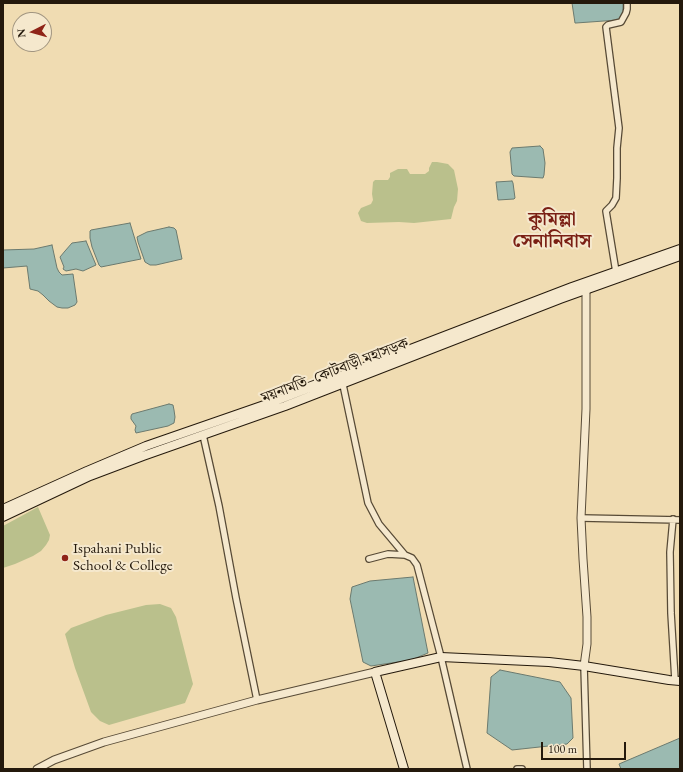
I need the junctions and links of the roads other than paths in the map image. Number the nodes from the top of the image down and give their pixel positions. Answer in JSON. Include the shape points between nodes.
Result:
{"nodes":[{"id":1,"x":627,"y":3,"type":"edge"},
{"id":2,"x":680,"y":249,"type":"edge"},
{"id":3,"x":680,"y":256,"type":"edge"},
{"id":4,"x":616,"y":272,"type":"junction"},
{"id":5,"x":585,"y":286,"type":"junction"},
{"id":6,"x":342,"y":379,"type":"junction"},
{"id":7,"x":203,"y":435,"type":"junction"},
{"id":8,"x":89,"y":473,"type":"junction"},
{"id":9,"x":3,"y":509,"type":"edge"},
{"id":10,"x":3,"y":517,"type":"edge"},
{"id":11,"x":581,"y":518,"type":"junction"},
{"id":12,"x":673,"y":519,"type":"junction"},
{"id":13,"x":680,"y":520,"type":"edge"},
{"id":14,"x":406,"y":556,"type":"junction"},
{"id":15,"x":369,"y":559,"type":"dead end"},
{"id":16,"x":441,"y":657,"type":"junction"},
{"id":17,"x":584,"y":666,"type":"junction"},
{"id":18,"x":375,"y":672,"type":"junction"},
{"id":19,"x":677,"y":680,"type":"edge"},
{"id":20,"x":258,"y":700,"type":"junction"},
{"id":21,"x":37,"y":769,"type":"edge"},
{"id":22,"x":404,"y":769,"type":"edge"},
{"id":23,"x":467,"y":769,"type":"edge"},
{"id":24,"x":517,"y":769,"type":"edge"},
{"id":25,"x":522,"y":769,"type":"edge"},
{"id":26,"x":587,"y":769,"type":"edge"}],
"edges":[{"from":1,"to":4,"type":"street","via":[[626,13],[621,22],[606,27],[620,128],[616,198],[606,211]]},
{"from":2,"to":4,"type":"main road","name":"ময়নামতি–কোটবাড়ী মহাসড়ক"},
{"from":3,"to":5,"type":"main road","name":"ময়নামতি–কোটবাড়ী মহাসড়ক"},
{"from":4,"to":5,"type":"main road","name":"ময়নামতি–কোটবাড়ী মহাসড়ক"},
{"from":5,"to":6,"type":"main road","name":"ময়নামতি–কোটবাড়ী মহাসড়ক"},
{"from":5,"to":11,"type":"street","via":[[586,409]]},
{"from":6,"to":7,"type":"main road","name":"ময়নামতি–কোটবাড়ী মহাসড়ক","via":[[285,406]]},
{"from":6,"to":8,"type":"main road","name":"ময়নামতি–কোটবাড়ী মহাসড়ক","via":[[146,446]]},
{"from":6,"to":14,"type":"street","via":[[368,503],[379,524]]},
{"from":7,"to":8,"type":"main road","name":"ময়নামতি–কোটবাড়ী মহাসড়ক"},
{"from":7,"to":20,"type":"street"},
{"from":8,"to":9,"type":"main road","name":"ময়নামতি–কোটবাড়ী মহাসড়ক"},
{"from":8,"to":10,"type":"main road","name":"ময়নামতি–কোটবাড়ী মহাসড়ক"},
{"from":11,"to":12,"type":"street"},
{"from":11,"to":17,"type":"street","via":[[587,617]]},
{"from":12,"to":13,"type":"street"},
{"from":12,"to":19,"type":"street","via":[[670,613]]},
{"from":14,"to":15,"type":"street","via":[[388,554]]},
{"from":14,"to":16,"type":"street","via":[[412,558],[417,565]]},
{"from":16,"to":17,"type":"main road"},
{"from":16,"to":18,"type":"main road"},
{"from":16,"to":23,"type":"street"},
{"from":17,"to":19,"type":"main road"},
{"from":17,"to":26,"type":"street"},
{"from":18,"to":20,"type":"street"},
{"from":18,"to":22,"type":"main road"},
{"from":20,"to":21,"type":"street","via":[[104,742]]},
{"from":24,"to":25,"type":"street"}]}
